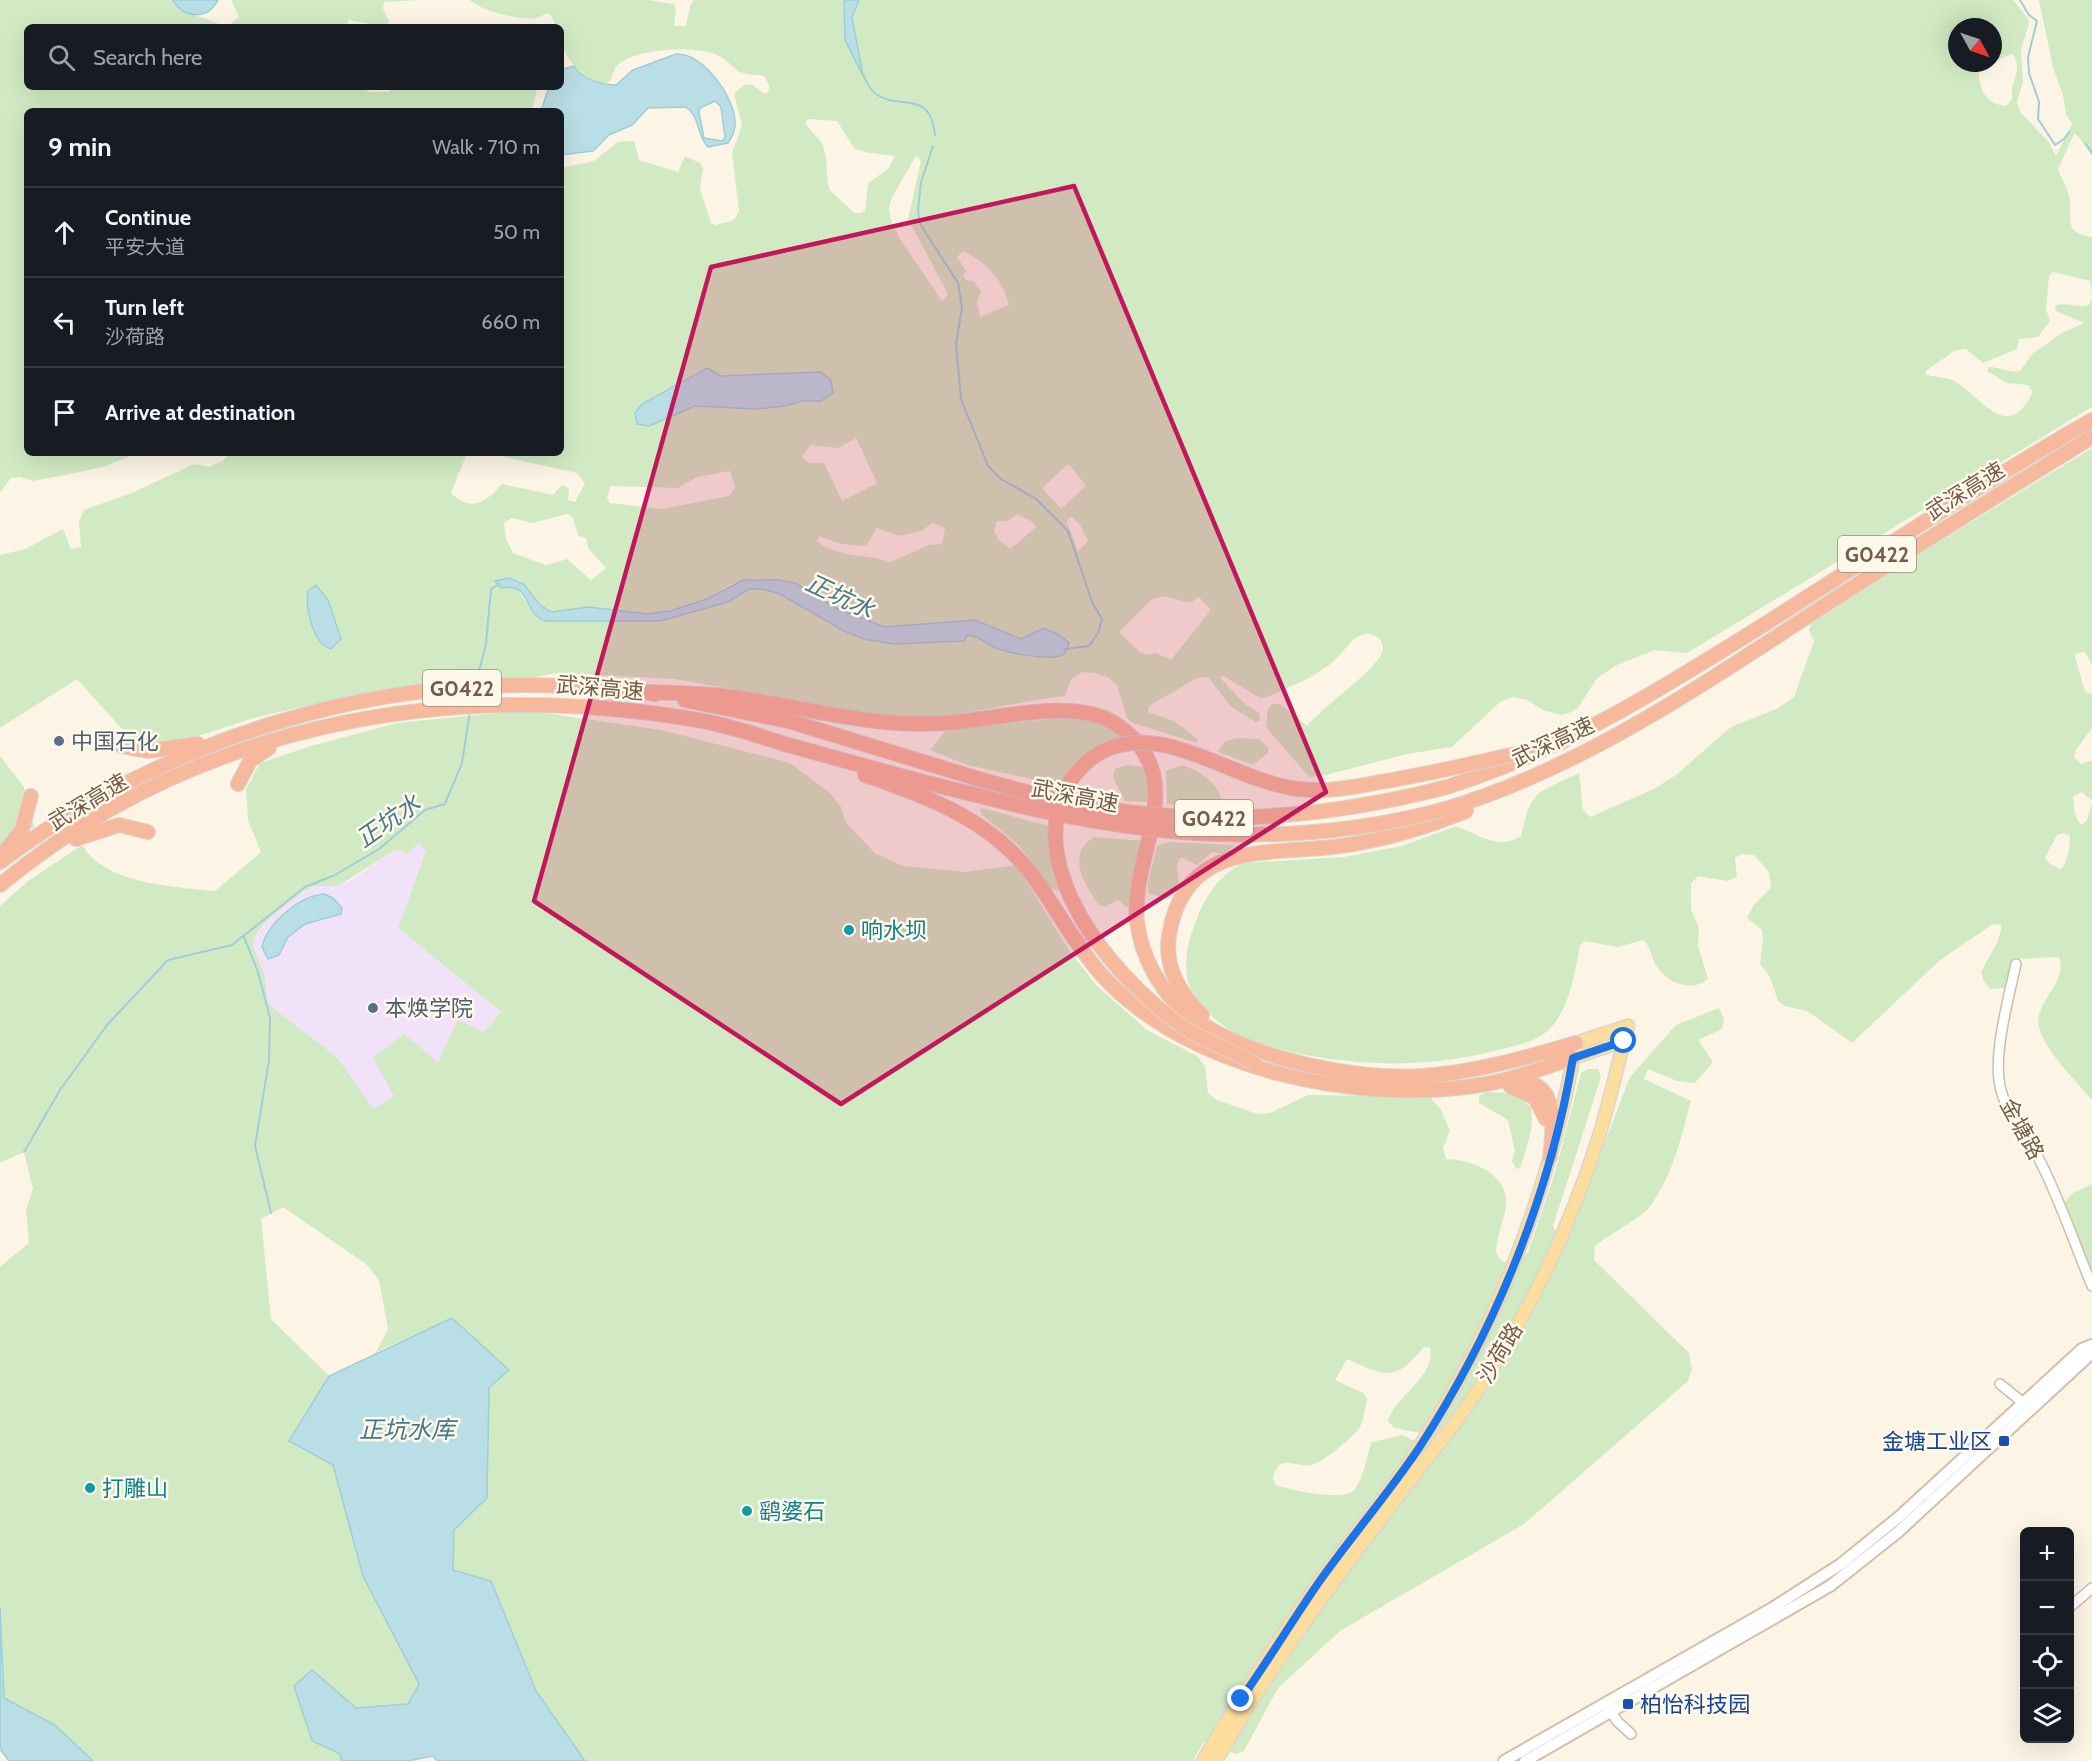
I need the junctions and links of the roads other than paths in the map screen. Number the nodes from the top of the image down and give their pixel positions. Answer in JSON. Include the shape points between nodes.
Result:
{"nodes":[{"id":1,"x":2092,"y":420,"type":"edge"},
{"id":2,"x":2092,"y":437,"type":"edge"},
{"id":3,"x":647,"y":692,"type":"junction"},
{"id":4,"x":701,"y":720,"type":"junction"},
{"id":5,"x":304,"y":732,"type":"junction"},
{"id":6,"x":215,"y":742,"type":"junction"},
{"id":7,"x":1562,"y":743,"type":"junction"},
{"id":8,"x":121,"y":746,"type":"dead end"},
{"id":9,"x":1546,"y":770,"type":"junction"},
{"id":10,"x":238,"y":784,"type":"dead end"},
{"id":11,"x":31,"y":796,"type":"dead end"},
{"id":12,"x":148,"y":832,"type":"dead end"},
{"id":13,"x":46,"y":851,"type":"junction"},
{"id":14,"x":0,"y":857,"type":"edge"},
{"id":15,"x":0,"y":862,"type":"edge"},
{"id":16,"x":0,"y":885,"type":"edge"},
{"id":17,"x":2016,"y":964,"type":"dead end"},
{"id":18,"x":1624,"y":1041,"type":"junction"},
{"id":19,"x":1576,"y":1043,"type":"junction"},
{"id":20,"x":1250,"y":1045,"type":"junction"},
{"id":21,"x":1573,"y":1058,"type":"junction"},
{"id":22,"x":1256,"y":1065,"type":"junction"},
{"id":23,"x":1491,"y":1083,"type":"junction"},
{"id":24,"x":1550,"y":1157,"type":"junction"},
{"id":25,"x":2092,"y":1286,"type":"edge"},
{"id":26,"x":2092,"y":1345,"type":"edge"},
{"id":27,"x":2092,"y":1353,"type":"edge"},
{"id":28,"x":2001,"y":1383,"type":"dead end"},
{"id":29,"x":2027,"y":1406,"type":"junction"},
{"id":30,"x":2092,"y":1588,"type":"edge"},
{"id":31,"x":2074,"y":1604,"type":"edge"},
{"id":32,"x":1607,"y":1707,"type":"junction"},
{"id":33,"x":1632,"y":1734,"type":"dead end"},
{"id":34,"x":1203,"y":1761,"type":"edge"},
{"id":35,"x":1216,"y":1761,"type":"edge"},
{"id":36,"x":1504,"y":1761,"type":"edge"},
{"id":37,"x":1525,"y":1761,"type":"edge"}],
"edges":[{"from":1,"to":7,"type":"highway","name":"武深高速","number":"G0422","via":[[1663,688]]},
{"from":2,"to":9,"type":"highway","name":"武深高速","number":"G0422","via":[[1668,705]]},
{"from":3,"to":6,"type":"highway","name":"武深高速","number":"G0422","via":[[527,684],[467,687],[330,708]]},
{"from":3,"to":7,"type":"highway","name":"武深高速","number":"G0422","bridge":true,"via":[[789,721],[982,780],[1093,807],[1218,818],[1323,813],[1384,803],[1504,769]]},
{"from":3,"to":20,"type":"highway","via":[[708,694],[887,723],[944,723],[1067,712],[1091,713],[1116,724],[1141,748],[1156,784],[1137,906],[1140,935],[1150,967],[1171,998],[1188,1014],[1223,1035]]},
{"from":4,"to":5,"type":"highway","name":"武深高速","number":"G0422","via":[[526,703],[470,704],[396,712]]},
{"from":4,"to":9,"type":"highway","name":"武深高速","number":"G0422","bridge":true,"via":[[1051,814],[1116,826],[1232,835],[1345,830],[1395,822],[1475,800]]},
{"from":4,"to":22,"type":"highway","via":[[906,789],[961,813],[1022,863],[1086,955],[1119,992],[1151,1018],[1188,1040],[1244,1065]]},
{"from":5,"to":10,"type":"highway","via":[[256,756]]},
{"from":5,"to":13,"type":"highway","name":"武深高速","number":"G0422","via":[[180,776],[93,820]]},
{"from":6,"to":8,"type":"highway","via":[[147,751]]},
{"from":6,"to":15,"type":"highway","name":"武深高速","number":"G0422","via":[[112,790]]},
{"from":7,"to":22,"type":"highway","bridge":true,"via":[[1457,768],[1330,790],[1272,784],[1155,743],[1117,745],[1080,767],[1064,790],[1058,808],[1056,842],[1064,878],[1086,924],[1113,963],[1156,1006],[1203,1039]]},
{"from":9,"to":20,"type":"highway","via":[[1494,800],[1415,831],[1338,847],[1243,854],[1200,876],[1183,896],[1171,926],[1173,971],[1195,1009]]},
{"from":11,"to":14,"type":"highway","via":[[22,830]]},
{"from":12,"to":13,"type":"highway","via":[[129,826],[108,826]]},
{"from":13,"to":16,"type":"highway","name":"武深高速","number":"G0422"},
{"from":17,"to":25,"type":"street","name":"金塘路","via":[[1998,1067],[2000,1086],[2054,1189]]},
{"from":18,"to":19,"type":"main road","name":"沙荷路","via":[[1628,1026]]},
{"from":18,"to":21,"type":"main road"},
{"from":18,"to":35,"type":"main road","name":"沙荷路","via":[[1586,1174],[1550,1259],[1514,1329],[1478,1390],[1332,1587],[1260,1689]]},
{"from":19,"to":20,"type":"highway","via":[[1488,1067],[1401,1076],[1320,1067]]},
{"from":19,"to":21,"type":"main road","name":"沙荷路"},
{"from":21,"to":23,"type":"highway"},
{"from":21,"to":24,"type":"main road","name":"沙荷路"},
{"from":22,"to":23,"type":"highway","via":[[1361,1089],[1415,1090]]},
{"from":23,"to":24,"type":"highway","via":[[1523,1090],[1540,1103],[1548,1122]]},
{"from":24,"to":34,"type":"main road","name":"沙荷路","via":[[1503,1289],[1444,1406],[1319,1583]]},
{"from":26,"to":29,"type":"main road","via":[[2082,1349]]},
{"from":27,"to":29,"type":"main road"},
{"from":28,"to":29,"type":"street"},
{"from":29,"to":32,"type":"main road","via":[[1898,1532],[1830,1586]]},
{"from":30,"to":31,"type":"street"},
{"from":32,"to":33,"type":"street"},
{"from":32,"to":36,"type":"main road"},
{"from":32,"to":37,"type":"main road"}]}
